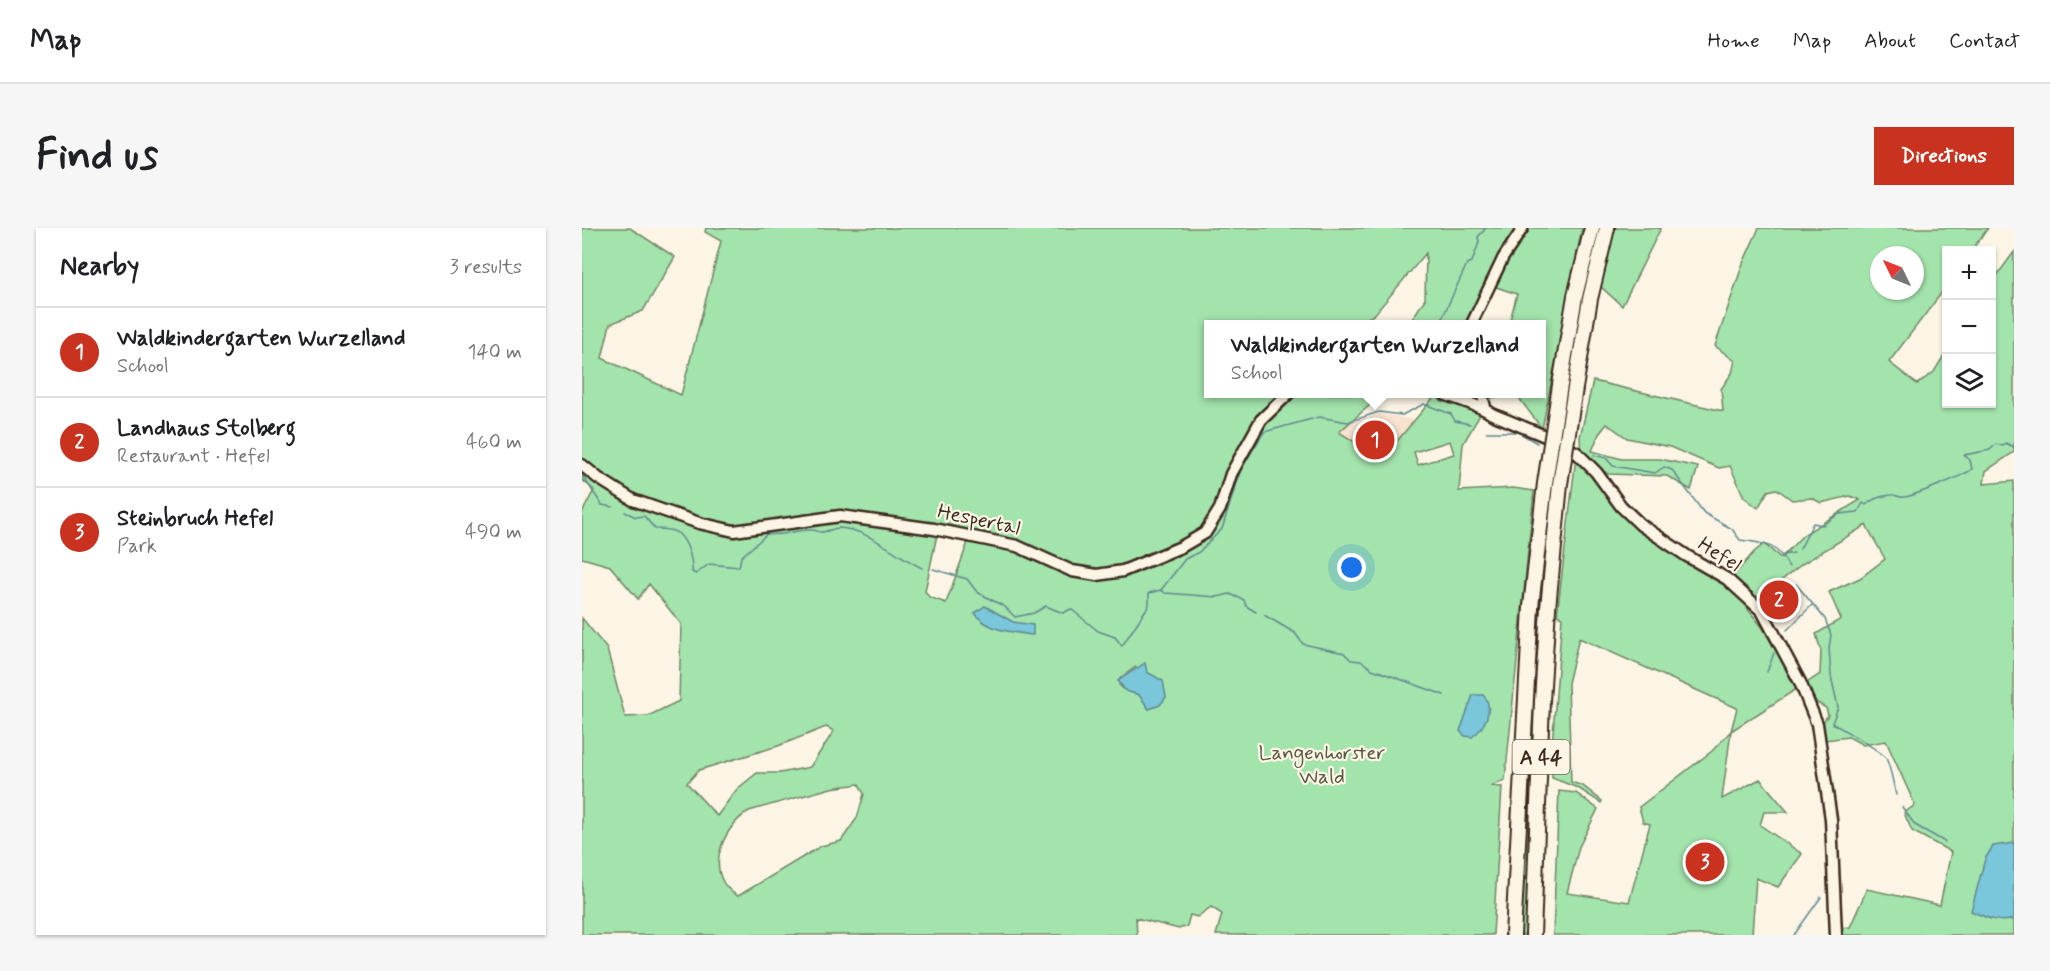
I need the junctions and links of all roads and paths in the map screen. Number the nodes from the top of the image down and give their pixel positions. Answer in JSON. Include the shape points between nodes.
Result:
{"nodes":[{"id":1,"x":1523,"y":228,"type":"edge"},
{"id":2,"x":1592,"y":228,"type":"edge"},
{"id":3,"x":1607,"y":228,"type":"edge"},
{"id":4,"x":1473,"y":320,"type":"edge"},
{"id":5,"x":1281,"y":398,"type":"edge"},
{"id":6,"x":1455,"y":398,"type":"edge"},
{"id":7,"x":1483,"y":398,"type":"edge"},
{"id":8,"x":1486,"y":409,"type":"junction"},
{"id":9,"x":582,"y":465,"type":"edge"},
{"id":10,"x":1514,"y":935,"type":"edge"},
{"id":11,"x":1533,"y":935,"type":"edge"},
{"id":12,"x":1836,"y":935,"type":"edge"}],
"edges":[{"from":1,"to":4,"type":"street","via":[[1503,258]]},
{"from":2,"to":10,"type":"highway","number":"A 44","bridge":true,"via":[[1575,296],[1560,385],[1531,607]]},
{"from":3,"to":11,"type":"highway","number":"A 44","bridge":true,"via":[[1590,299],[1560,484],[1542,701]]},
{"from":5,"to":9,"type":"main road","name":"Hespertal","via":[[1261,420],[1205,533],[1181,548],[1123,572],[1097,575],[1072,571],[1017,546],[934,528],[840,516],[734,531],[633,500]]},
{"from":6,"to":8,"type":"main road"},
{"from":7,"to":8,"type":"street"},
{"from":8,"to":12,"type":"main road","name":"Hefel","via":[[1577,453],[1641,525],[1727,579],[1766,616],[1817,724],[1831,819]]}]}
